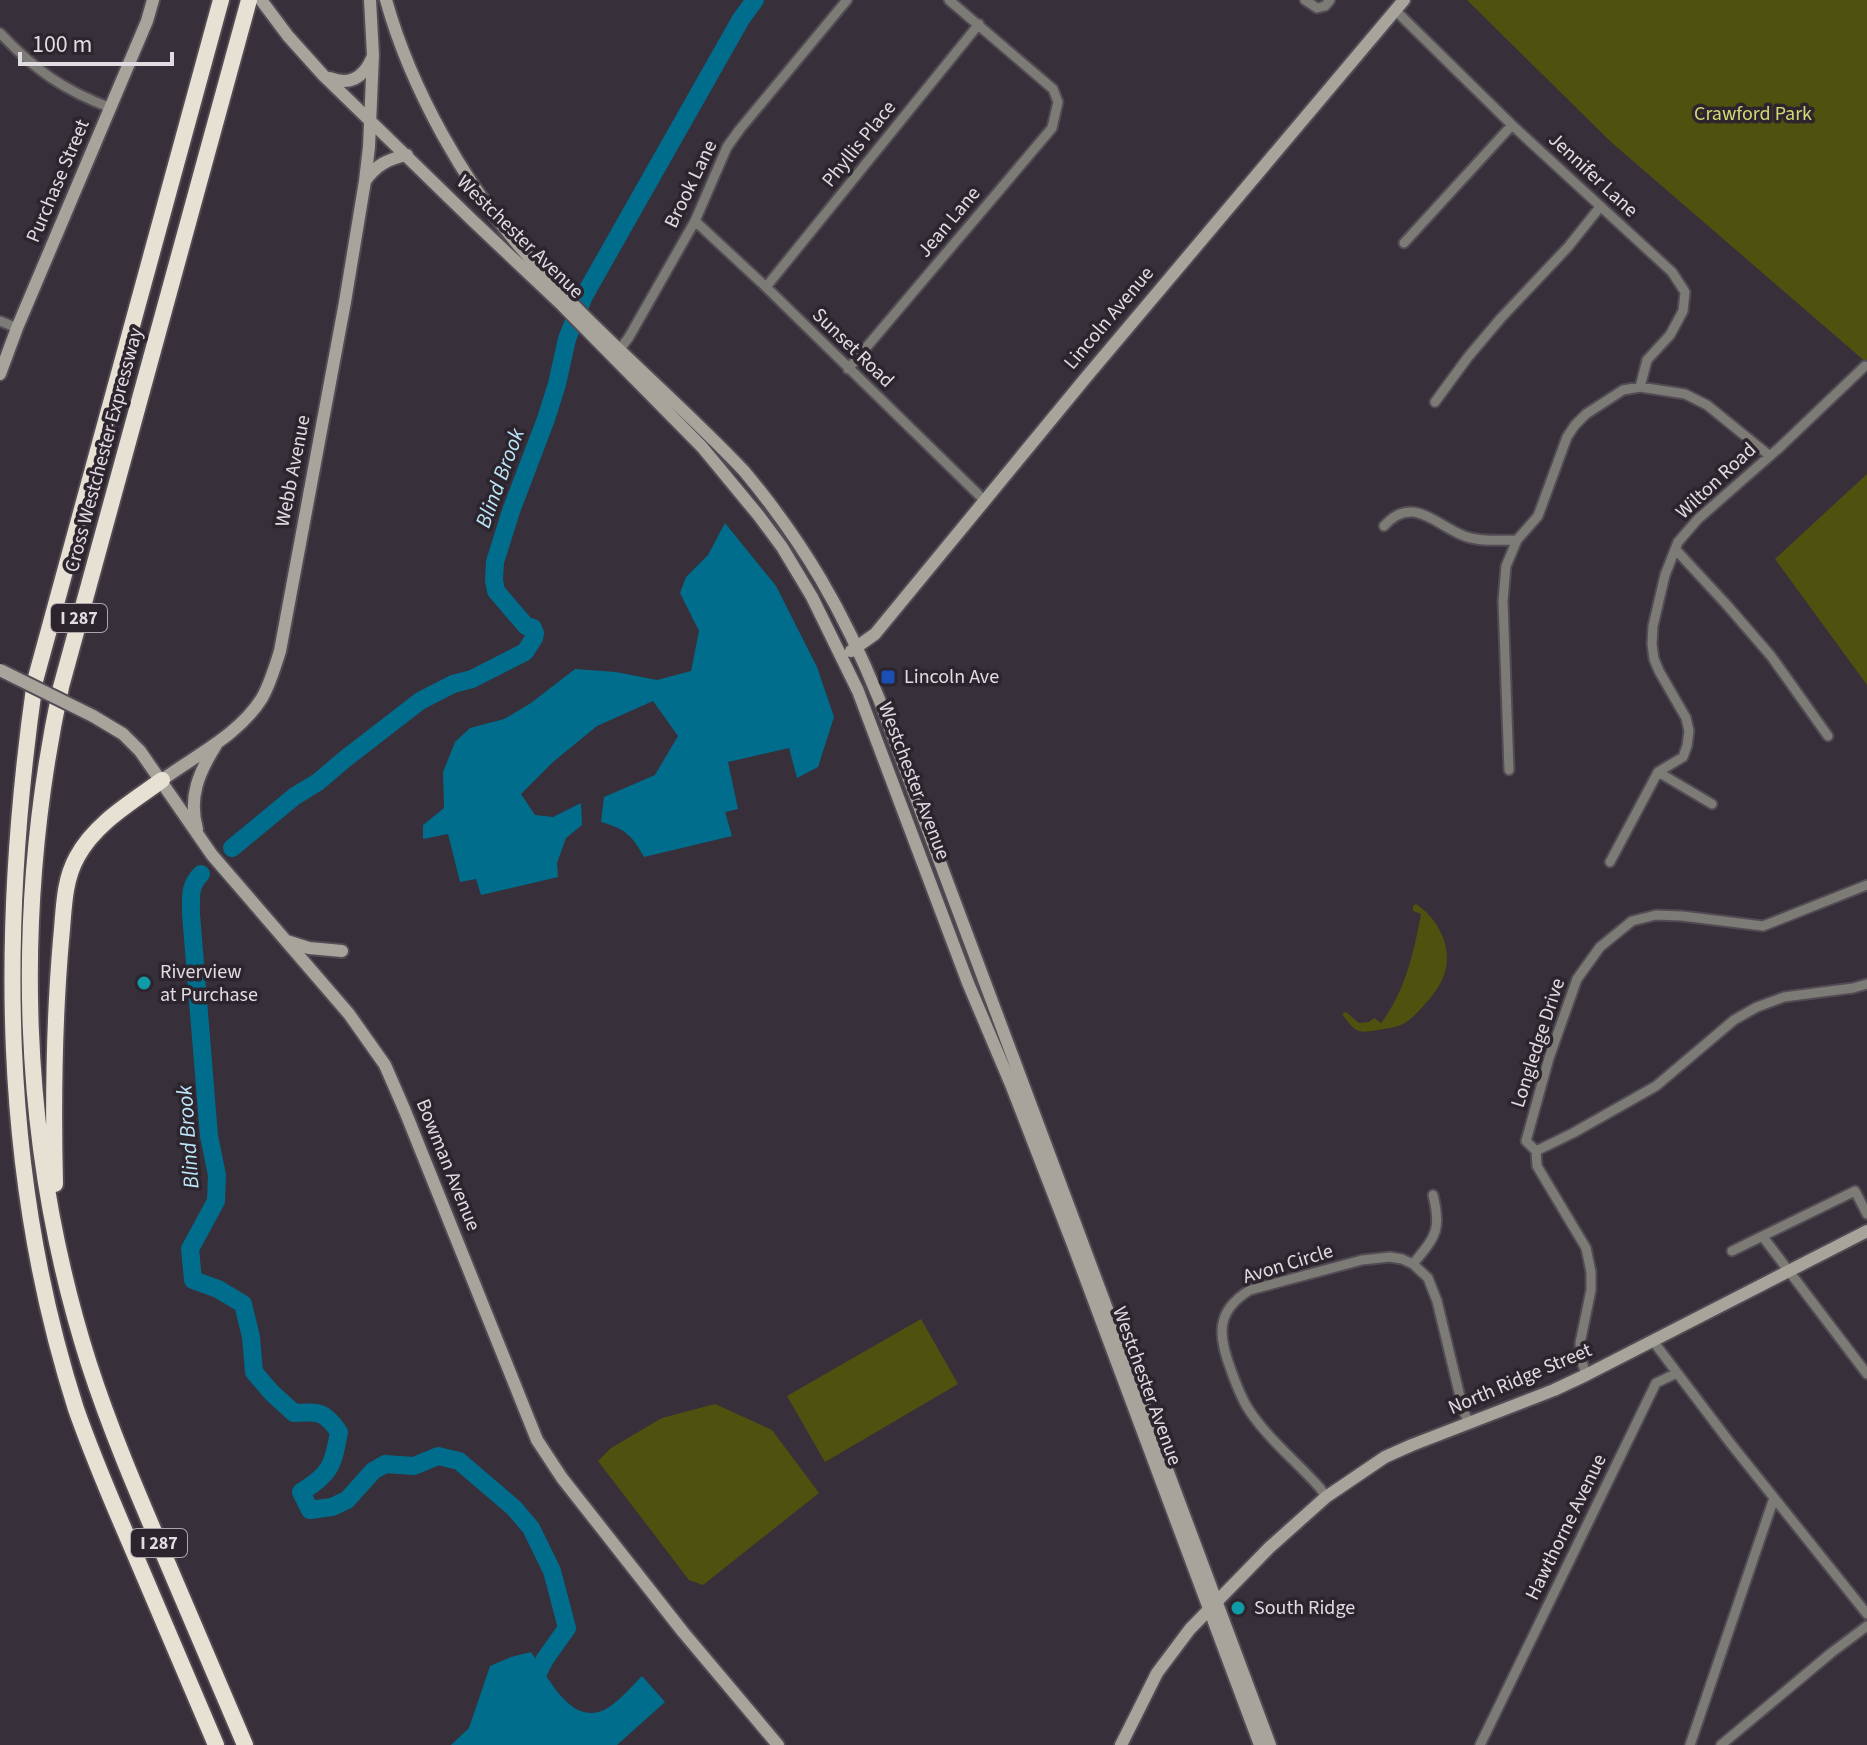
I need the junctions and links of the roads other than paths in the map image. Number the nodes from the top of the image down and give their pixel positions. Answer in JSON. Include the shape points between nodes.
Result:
{"nodes":[{"id":1,"x":221,"y":0,"type":"edge"},
{"id":2,"x":261,"y":0,"type":"edge"},
{"id":3,"x":370,"y":0,"type":"edge"},
{"id":4,"x":386,"y":0,"type":"edge"},
{"id":5,"x":847,"y":0,"type":"edge"},
{"id":6,"x":949,"y":0,"type":"edge"},
{"id":7,"x":1305,"y":0,"type":"edge"},
{"id":8,"x":1330,"y":0,"type":"edge"},
{"id":9,"x":154,"y":1,"type":"edge"},
{"id":10,"x":247,"y":5,"type":"edge"},
{"id":11,"x":1400,"y":5,"type":"edge"},
{"id":12,"x":979,"y":24,"type":"junction"},
{"id":13,"x":0,"y":33,"type":"edge"},
{"id":14,"x":373,"y":55,"type":"junction"},
{"id":15,"x":323,"y":75,"type":"junction"},
{"id":16,"x":111,"y":108,"type":"junction"},
{"id":17,"x":370,"y":119,"type":"junction"},
{"id":18,"x":1512,"y":125,"type":"junction"},
{"id":19,"x":407,"y":155,"type":"junction"},
{"id":20,"x":365,"y":181,"type":"junction"},
{"id":21,"x":1600,"y":207,"type":"junction"},
{"id":22,"x":695,"y":221,"type":"junction"},
{"id":23,"x":1404,"y":243,"type":"dead end"},
{"id":24,"x":766,"y":287,"type":"junction"},
{"id":25,"x":563,"y":300,"type":"junction"},
{"id":26,"x":0,"y":321,"type":"edge"},
{"id":27,"x":17,"y":328,"type":"junction"},
{"id":28,"x":616,"y":353,"type":"junction"},
{"id":29,"x":1865,"y":366,"type":"dead end"},
{"id":30,"x":848,"y":369,"type":"junction"},
{"id":31,"x":0,"y":374,"type":"edge"},
{"id":32,"x":1640,"y":387,"type":"junction"},
{"id":33,"x":1435,"y":402,"type":"dead end"},
{"id":34,"x":1770,"y":456,"type":"junction"},
{"id":35,"x":985,"y":501,"type":"junction"},
{"id":36,"x":1384,"y":526,"type":"dead end"},
{"id":37,"x":1517,"y":540,"type":"junction"},
{"id":38,"x":1676,"y":550,"type":"junction"},
{"id":39,"x":857,"y":647,"type":"junction"},
{"id":40,"x":842,"y":657,"type":"junction"},
{"id":41,"x":0,"y":670,"type":"edge"},
{"id":42,"x":1828,"y":736,"type":"dead end"},
{"id":43,"x":217,"y":742,"type":"junction"},
{"id":44,"x":1509,"y":770,"type":"dead end"},
{"id":45,"x":1658,"y":772,"type":"junction"},
{"id":46,"x":162,"y":780,"type":"junction"},
{"id":47,"x":1712,"y":804,"type":"dead end"},
{"id":48,"x":199,"y":836,"type":"junction"},
{"id":49,"x":1610,"y":862,"type":"dead end"},
{"id":50,"x":1867,"y":885,"type":"edge"},
{"id":51,"x":285,"y":941,"type":"junction"},
{"id":52,"x":342,"y":951,"type":"dead end"},
{"id":53,"x":1867,"y":984,"type":"edge"},
{"id":54,"x":1536,"y":1151,"type":"junction"},
{"id":55,"x":1433,"y":1195,"type":"dead end"},
{"id":56,"x":1867,"y":1214,"type":"edge"},
{"id":57,"x":1867,"y":1231,"type":"edge"},
{"id":58,"x":1763,"y":1237,"type":"junction"},
{"id":59,"x":57,"y":1241,"type":"junction"},
{"id":60,"x":1732,"y":1251,"type":"dead end"},
{"id":61,"x":1413,"y":1264,"type":"junction"},
{"id":62,"x":1790,"y":1270,"type":"junction"},
{"id":63,"x":1653,"y":1341,"type":"junction"},
{"id":64,"x":1677,"y":1373,"type":"junction"},
{"id":65,"x":1867,"y":1374,"type":"edge"},
{"id":66,"x":1586,"y":1375,"type":"junction"},
{"id":67,"x":1469,"y":1424,"type":"junction"},
{"id":68,"x":1326,"y":1497,"type":"junction"},
{"id":69,"x":1774,"y":1498,"type":"junction"},
{"id":70,"x":1213,"y":1606,"type":"junction"},
{"id":71,"x":1867,"y":1614,"type":"edge"},
{"id":72,"x":1867,"y":1626,"type":"edge"},
{"id":73,"x":216,"y":1745,"type":"edge"},
{"id":74,"x":245,"y":1745,"type":"edge"},
{"id":75,"x":778,"y":1745,"type":"edge"},
{"id":76,"x":1121,"y":1745,"type":"edge"},
{"id":77,"x":1260,"y":1745,"type":"edge"},
{"id":78,"x":1270,"y":1745,"type":"edge"},
{"id":79,"x":1480,"y":1745,"type":"edge"},
{"id":80,"x":1690,"y":1745,"type":"edge"},
{"id":81,"x":1721,"y":1745,"type":"edge"}],
"edges":[{"from":1,"to":73,"type":"highway","name":"Cross Westchester Expressway","number":"I 287","via":[[40,662],[12,812],[2,963],[14,1152],[48,1319],[89,1445]]},
{"from":2,"to":15,"type":"main road","name":"Westchester Avenue"},
{"from":3,"to":14,"type":"main road","name":"Webb Avenue"},
{"from":4,"to":25,"type":"main road","name":"Westchester Avenue","via":[[404,55],[455,155],[504,228]]},
{"from":5,"to":22,"type":"street","name":"Brook Lane","via":[[727,147]]},
{"from":6,"to":12,"type":"street"},
{"from":7,"to":8,"type":"street","via":[[1317,8]]},
{"from":9,"to":16,"type":"main road","name":"Purchase Street"},
{"from":10,"to":59,"type":"highway","name":"Cross Westchester Expressway","number":"I 287","via":[[70,651],[44,778],[32,889],[30,1019],[38,1130]]},
{"from":11,"to":18,"type":"street","name":"Jennifer Lane"},
{"from":11,"to":35,"type":"main road","name":"Lincoln Avenue"},
{"from":12,"to":24,"type":"street","name":"Phyllis Place"},
{"from":12,"to":30,"type":"street","name":"Jean Lane","via":[[1053,89],[1058,102],[1052,128]]},
{"from":13,"to":16,"type":"street","via":[[40,71]]},
{"from":14,"to":15,"type":"main road","via":[[351,80]]},
{"from":14,"to":17,"type":"main road","name":"Webb Avenue"},
{"from":15,"to":17,"type":"main road","name":"Westchester Avenue"},
{"from":16,"to":27,"type":"main road","name":"Purchase Street"},
{"from":17,"to":19,"type":"main road","name":"Westchester Avenue"},
{"from":17,"to":20,"type":"main road","name":"Webb Avenue"},
{"from":18,"to":21,"type":"street","name":"Jennifer Lane"},
{"from":18,"to":23,"type":"street"},
{"from":19,"to":20,"type":"main road","via":[[384,161]]},
{"from":19,"to":25,"type":"main road","name":"Westchester Avenue"},
{"from":20,"to":43,"type":"main road","name":"Webb Avenue","via":[[280,651],[262,697]]},
{"from":21,"to":32,"type":"street","name":"Jennifer Lane","via":[[1672,272],[1685,292],[1683,311],[1647,360]]},
{"from":21,"to":33,"type":"street"},
{"from":22,"to":24,"type":"street","name":"Sunset Road"},
{"from":22,"to":28,"type":"street","name":"Brook Lane"},
{"from":24,"to":30,"type":"street","name":"Sunset Road"},
{"from":25,"to":28,"type":"main road","name":"Westchester Avenue"},
{"from":26,"to":27,"type":"street"},
{"from":27,"to":31,"type":"main road","name":"Purchase Street"},
{"from":28,"to":39,"type":"main road","name":"Westchester Avenue","via":[[718,444],[767,499],[811,560]]},
{"from":28,"to":40,"type":"main road","name":"Westchester Avenue","via":[[702,447],[782,547]]},
{"from":29,"to":34,"type":"street","name":"Wilton Road"},
{"from":30,"to":35,"type":"street","name":"Sunset Road"},
{"from":32,"to":34,"type":"street","via":[[1685,394],[1707,405]]},
{"from":32,"to":37,"type":"street","via":[[1623,390],[1575,425],[1538,516]]},
{"from":34,"to":38,"type":"street","name":"Wilton Road","via":[[1698,519]]},
{"from":35,"to":39,"type":"main road","name":"Lincoln Avenue","via":[[875,634]]},
{"from":36,"to":37,"type":"street","via":[[1404,512],[1417,512],[1467,537]]},
{"from":37,"to":44,"type":"street","via":[[1506,566],[1503,601]]},
{"from":38,"to":42,"type":"street","via":[[1771,656]]},
{"from":38,"to":45,"type":"street","name":"Wilton Road","via":[[1665,575],[1652,644],[1659,671],[1689,731],[1683,757]]},
{"from":39,"to":40,"type":"main road","name":"Lincoln Avenue"},
{"from":39,"to":70,"type":"main road","name":"Westchester Avenue"},
{"from":40,"to":70,"type":"main road","name":"Westchester Avenue"},
{"from":41,"to":46,"type":"main road","name":"Bowman Avenue","bridge":true,"via":[[114,728]]},
{"from":43,"to":46,"type":"main road","name":"Webb Avenue"},
{"from":43,"to":48,"type":"main road","via":[[196,782],[193,817]]},
{"from":45,"to":47,"type":"street"},
{"from":45,"to":49,"type":"street","name":"Wilton Road"},
{"from":46,"to":48,"type":"main road","name":"Bowman Avenue"},
{"from":46,"to":59,"type":"highway","via":[[92,835],[77,856],[67,885],[54,1092]]},
{"from":48,"to":51,"type":"main road","name":"Bowman Avenue"},
{"from":50,"to":54,"type":"street","name":"Longledge Drive","via":[[1763,926],[1656,915],[1632,921],[1612,936],[1577,979],[1567,1003],[1528,1129],[1526,1141]]},
{"from":51,"to":52,"type":"main road"},
{"from":51,"to":75,"type":"main road","name":"Bowman Avenue","via":[[385,1065],[537,1440],[683,1632]]},
{"from":53,"to":54,"type":"street","via":[[1784,997],[1757,1007],[1656,1086]]},
{"from":54,"to":66,"type":"street","name":"Longledge Drive","via":[[1537,1166],[1586,1248],[1591,1290],[1580,1343]]},
{"from":55,"to":61,"type":"street","via":[[1438,1227]]},
{"from":56,"to":58,"type":"street","via":[[1855,1191]]},
{"from":57,"to":62,"type":"main road","name":"North Ridge Street"},
{"from":58,"to":60,"type":"street"},
{"from":58,"to":62,"type":"street"},
{"from":59,"to":74,"type":"highway","name":"Cross Westchester Expressway","number":"I 287","via":[[84,1347],[115,1435]]},
{"from":61,"to":67,"type":"street","via":[[1428,1278],[1437,1301]]},
{"from":61,"to":68,"type":"street","name":"Avon Circle","via":[[1390,1257],[1362,1260],[1250,1290],[1229,1306],[1224,1317],[1223,1343],[1248,1409]]},
{"from":62,"to":63,"type":"main road","name":"North Ridge Street"},
{"from":62,"to":65,"type":"street"},
{"from":63,"to":64,"type":"street"},
{"from":63,"to":66,"type":"main road","name":"North Ridge Street"},
{"from":64,"to":69,"type":"street"},
{"from":64,"to":79,"type":"street","name":"Hawthorne Avenue","via":[[1656,1383]]},
{"from":66,"to":67,"type":"main road","name":"North Ridge Street"},
{"from":67,"to":68,"type":"main road","name":"North Ridge Street","via":[[1385,1457]]},
{"from":68,"to":70,"type":"main road","name":"North Ridge Street"},
{"from":69,"to":71,"type":"street"},
{"from":69,"to":80,"type":"street"},
{"from":70,"to":76,"type":"main road","name":"North Ridge Street","via":[[1157,1673]]},
{"from":70,"to":77,"type":"main road","name":"Westchester Avenue"},
{"from":70,"to":78,"type":"main road","name":"Westchester Avenue"},
{"from":72,"to":81,"type":"street"}]}
